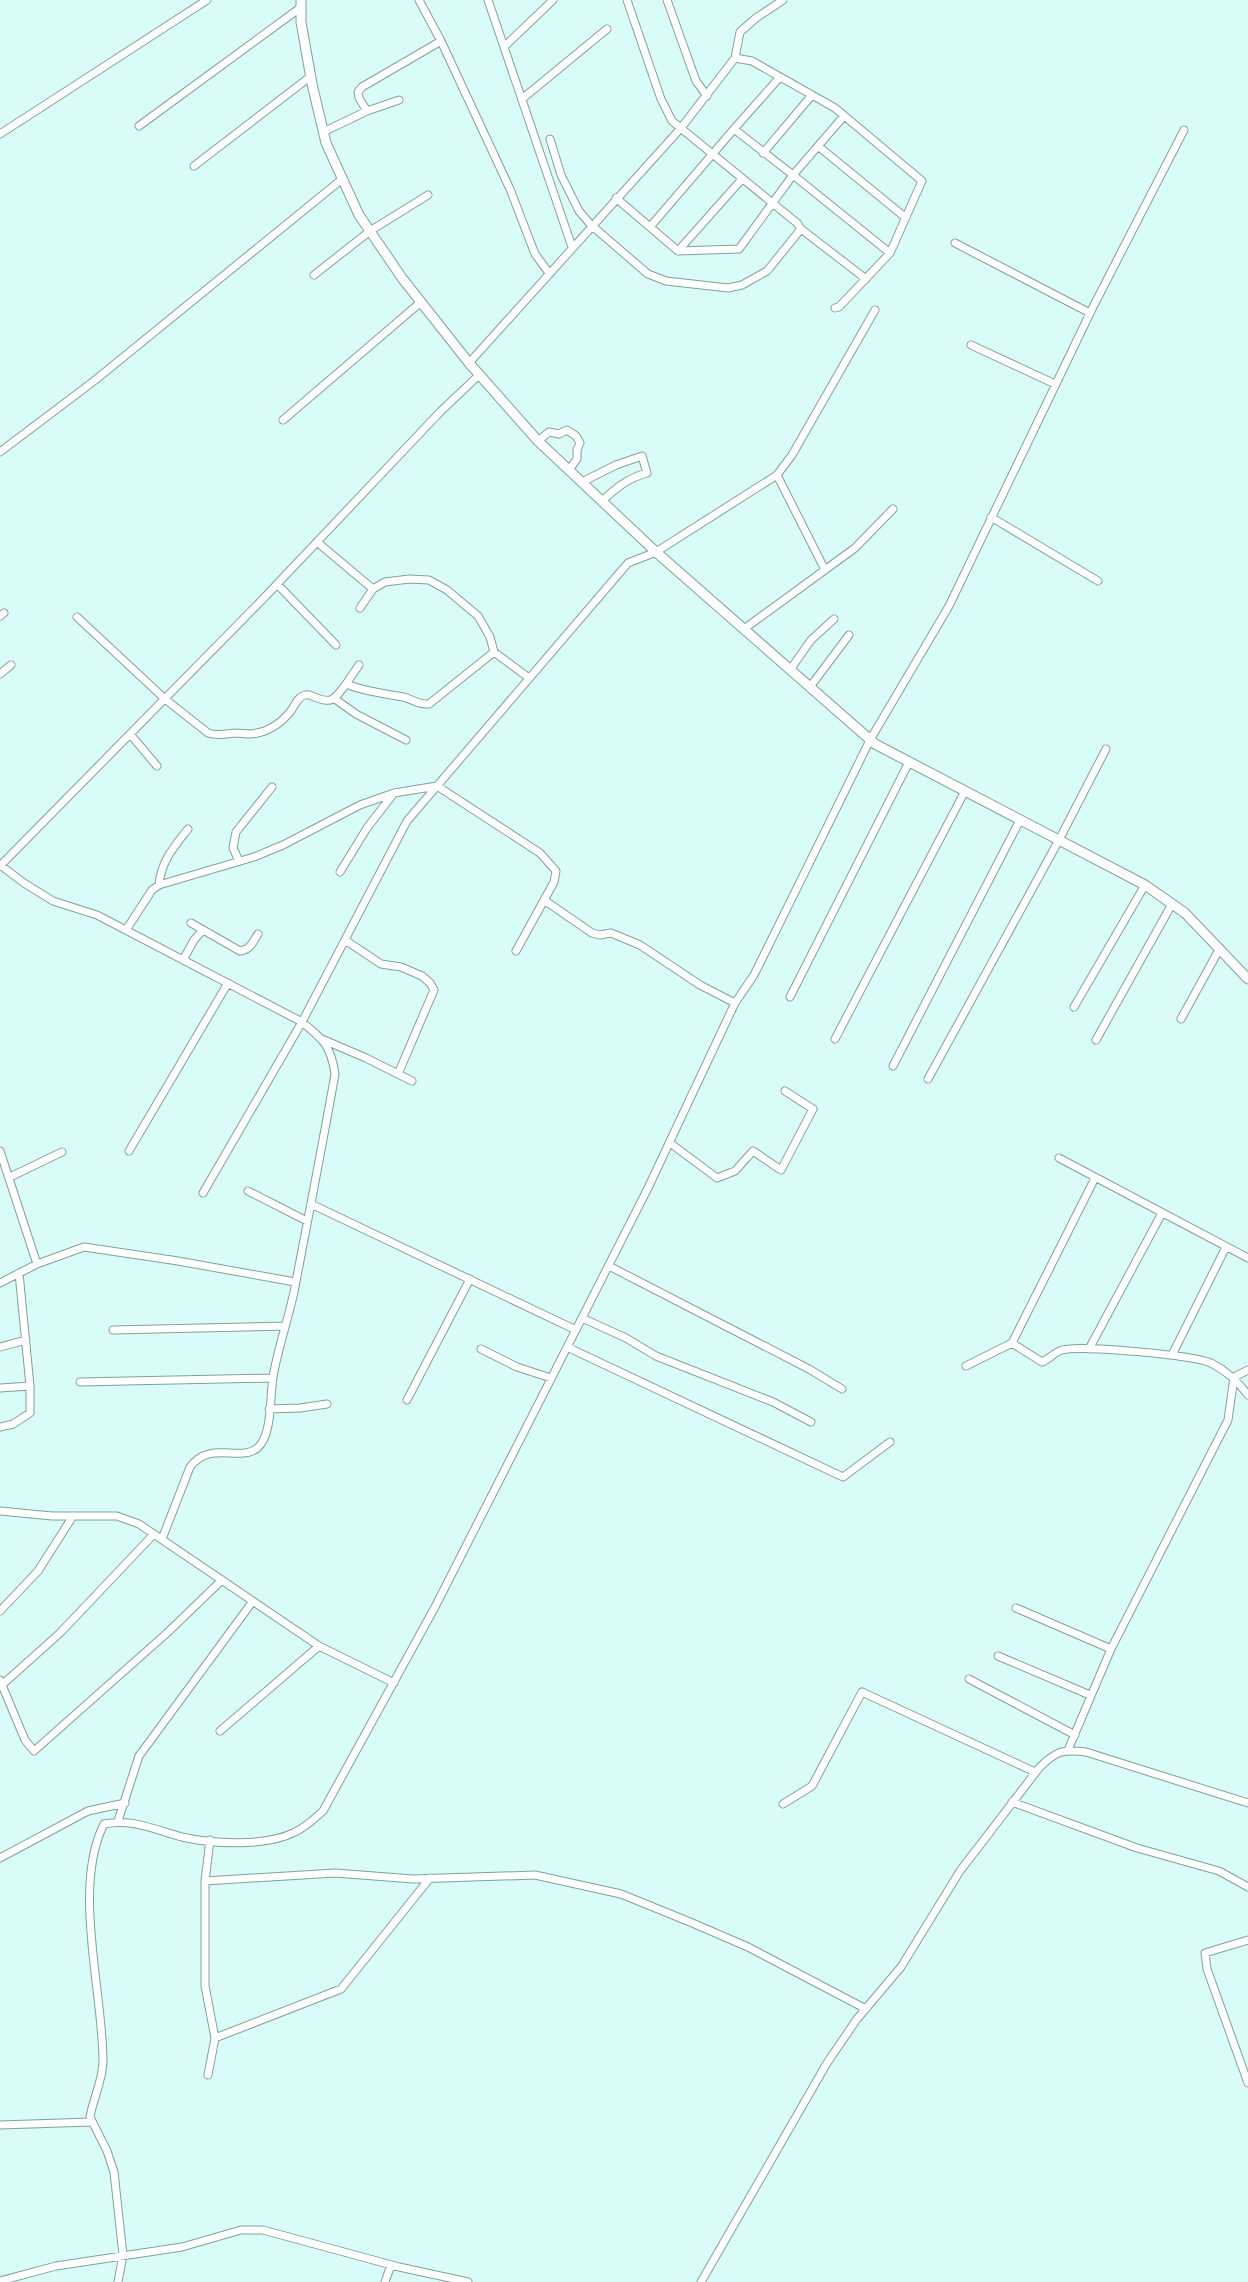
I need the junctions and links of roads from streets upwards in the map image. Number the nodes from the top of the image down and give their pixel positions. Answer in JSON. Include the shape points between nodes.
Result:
{"nodes":[{"id":1,"x":207,"y":0,"type":"edge"},
{"id":2,"x":419,"y":0,"type":"edge"},
{"id":3,"x":488,"y":0,"type":"edge"},
{"id":4,"x":553,"y":0,"type":"edge"},
{"id":5,"x":627,"y":0,"type":"edge"},
{"id":6,"x":667,"y":0,"type":"edge"},
{"id":7,"x":783,"y":0,"type":"edge"},
{"id":8,"x":300,"y":4,"type":"edge"},
{"id":9,"x":607,"y":29,"type":"dead end"},
{"id":10,"x":441,"y":41,"type":"junction"},
{"id":11,"x":505,"y":46,"type":"junction"},
{"id":12,"x":735,"y":58,"type":"junction"},
{"id":13,"x":310,"y":76,"type":"junction"},
{"id":14,"x":780,"y":77,"type":"junction"},
{"id":15,"x":812,"y":95,"type":"junction"},
{"id":16,"x":707,"y":96,"type":"junction"},
{"id":17,"x":522,"y":99,"type":"junction"},
{"id":18,"x":399,"y":100,"type":"dead end"},
{"id":19,"x":368,"y":111,"type":"junction"},
{"id":20,"x":844,"y":116,"type":"junction"},
{"id":21,"x":139,"y":126,"type":"dead end"},
{"id":22,"x":681,"y":128,"type":"junction"},
{"id":23,"x":734,"y":129,"type":"junction"},
{"id":24,"x":1184,"y":130,"type":"dead end"},
{"id":25,"x":323,"y":132,"type":"junction"},
{"id":26,"x":0,"y":134,"type":"edge"},
{"id":27,"x":550,"y":139,"type":"dead end"},
{"id":28,"x":818,"y":146,"type":"junction"},
{"id":29,"x":763,"y":153,"type":"junction"},
{"id":30,"x":712,"y":155,"type":"junction"},
{"id":31,"x":194,"y":166,"type":"dead end"},
{"id":32,"x":793,"y":176,"type":"junction"},
{"id":33,"x":742,"y":179,"type":"junction"},
{"id":34,"x":341,"y":180,"type":"junction"},
{"id":35,"x":428,"y":195,"type":"dead end"},
{"id":36,"x":616,"y":198,"type":"junction"},
{"id":37,"x":773,"y":204,"type":"junction"},
{"id":38,"x":906,"y":218,"type":"junction"},
{"id":39,"x":591,"y":225,"type":"junction"},
{"id":40,"x":650,"y":227,"type":"junction"},
{"id":41,"x":801,"y":229,"type":"junction"},
{"id":42,"x":370,"y":232,"type":"junction"},
{"id":43,"x":955,"y":243,"type":"dead end"},
{"id":44,"x":572,"y":247,"type":"junction"},
{"id":45,"x":678,"y":251,"type":"junction"},
{"id":46,"x":890,"y":253,"type":"junction"},
{"id":47,"x":549,"y":273,"type":"junction"},
{"id":48,"x":314,"y":276,"type":"dead end"},
{"id":49,"x":866,"y":279,"type":"junction"},
{"id":50,"x":421,"y":302,"type":"junction"},
{"id":51,"x":835,"y":308,"type":"dead end"},
{"id":52,"x":876,"y":310,"type":"dead end"},
{"id":53,"x":1090,"y":313,"type":"junction"},
{"id":54,"x":971,"y":345,"type":"dead end"},
{"id":55,"x":469,"y":363,"type":"junction"},
{"id":56,"x":479,"y":374,"type":"junction"},
{"id":57,"x":1055,"y":384,"type":"junction"},
{"id":58,"x":284,"y":420,"type":"dead end"},
{"id":59,"x":538,"y":441,"type":"junction"},
{"id":60,"x":0,"y":452,"type":"edge"},
{"id":61,"x":569,"y":470,"type":"junction"},
{"id":62,"x":777,"y":475,"type":"junction"},
{"id":63,"x":582,"y":482,"type":"junction"},
{"id":64,"x":602,"y":501,"type":"junction"},
{"id":65,"x":894,"y":509,"type":"dead end"},
{"id":66,"x":991,"y":517,"type":"junction"},
{"id":67,"x":317,"y":542,"type":"junction"},
{"id":68,"x":656,"y":552,"type":"junction"},
{"id":69,"x":825,"y":570,"type":"junction"},
{"id":70,"x":1098,"y":581,"type":"dead end"},
{"id":71,"x":277,"y":584,"type":"junction"},
{"id":72,"x":373,"y":589,"type":"junction"},
{"id":73,"x":360,"y":608,"type":"dead end"},
{"id":74,"x":77,"y":617,"type":"dead end"},
{"id":75,"x":834,"y":619,"type":"dead end"},
{"id":76,"x":744,"y":629,"type":"junction"},
{"id":77,"x":849,"y":634,"type":"dead end"},
{"id":78,"x":336,"y":645,"type":"dead end"},
{"id":79,"x":494,"y":652,"type":"junction"},
{"id":80,"x":11,"y":665,"type":"dead end"},
{"id":81,"x":359,"y":665,"type":"dead end"},
{"id":82,"x":790,"y":670,"type":"junction"},
{"id":83,"x":0,"y":674,"type":"edge"},
{"id":84,"x":529,"y":678,"type":"junction"},
{"id":85,"x":346,"y":684,"type":"junction"},
{"id":86,"x":810,"y":688,"type":"junction"},
{"id":87,"x":165,"y":699,"type":"junction"},
{"id":88,"x":335,"y":699,"type":"junction"},
{"id":89,"x":130,"y":734,"type":"junction"},
{"id":90,"x":406,"y":740,"type":"dead end"},
{"id":91,"x":870,"y":740,"type":"junction"},
{"id":92,"x":1106,"y":749,"type":"dead end"},
{"id":93,"x":909,"y":762,"type":"junction"},
{"id":94,"x":157,"y":766,"type":"dead end"},
{"id":95,"x":437,"y":786,"type":"junction"},
{"id":96,"x":272,"y":787,"type":"dead end"},
{"id":97,"x":965,"y":791,"type":"junction"},
{"id":98,"x":394,"y":793,"type":"junction"},
{"id":99,"x":1020,"y":820,"type":"junction"},
{"id":100,"x":188,"y":829,"type":"dead end"},
{"id":101,"x":1059,"y":840,"type":"junction"},
{"id":102,"x":239,"y":861,"type":"junction"},
{"id":103,"x":0,"y":865,"type":"edge"},
{"id":104,"x":340,"y":872,"type":"dead end"},
{"id":105,"x":159,"y":884,"type":"junction"},
{"id":106,"x":1146,"y":885,"type":"junction"},
{"id":107,"x":544,"y":900,"type":"junction"},
{"id":108,"x":1172,"y":904,"type":"junction"},
{"id":109,"x":191,"y":923,"type":"dead end"},
{"id":110,"x":126,"y":930,"type":"junction"},
{"id":111,"x":203,"y":930,"type":"junction"},
{"id":112,"x":258,"y":934,"type":"dead end"},
{"id":113,"x":345,"y":940,"type":"junction"},
{"id":114,"x":1220,"y":948,"type":"junction"},
{"id":115,"x":516,"y":951,"type":"dead end"},
{"id":116,"x":183,"y":960,"type":"junction"},
{"id":117,"x":1248,"y":979,"type":"edge"},
{"id":118,"x":228,"y":983,"type":"junction"},
{"id":119,"x":790,"y":997,"type":"dead end"},
{"id":120,"x":735,"y":1003,"type":"junction"},
{"id":121,"x":1074,"y":1007,"type":"dead end"},
{"id":122,"x":1181,"y":1018,"type":"dead end"},
{"id":123,"x":302,"y":1022,"type":"junction"},
{"id":124,"x":835,"y":1039,"type":"dead end"},
{"id":125,"x":324,"y":1040,"type":"junction"},
{"id":126,"x":1096,"y":1040,"type":"dead end"},
{"id":127,"x":892,"y":1066,"type":"dead end"},
{"id":128,"x":398,"y":1074,"type":"junction"},
{"id":129,"x":928,"y":1079,"type":"dead end"},
{"id":130,"x":412,"y":1081,"type":"dead end"},
{"id":131,"x":785,"y":1091,"type":"dead end"},
{"id":132,"x":670,"y":1143,"type":"junction"},
{"id":133,"x":128,"y":1150,"type":"dead end"},
{"id":134,"x":0,"y":1151,"type":"edge"},
{"id":135,"x":62,"y":1152,"type":"dead end"},
{"id":136,"x":1059,"y":1158,"type":"dead end"},
{"id":137,"x":10,"y":1177,"type":"junction"},
{"id":138,"x":1095,"y":1178,"type":"junction"},
{"id":139,"x":248,"y":1190,"type":"dead end"},
{"id":140,"x":203,"y":1193,"type":"dead end"},
{"id":141,"x":311,"y":1204,"type":"junction"},
{"id":142,"x":1162,"y":1213,"type":"junction"},
{"id":143,"x":307,"y":1221,"type":"junction"},
{"id":144,"x":1226,"y":1246,"type":"junction"},
{"id":145,"x":1248,"y":1258,"type":"edge"},
{"id":146,"x":37,"y":1264,"type":"junction"},
{"id":147,"x":609,"y":1266,"type":"junction"},
{"id":148,"x":19,"y":1274,"type":"junction"},
{"id":149,"x":470,"y":1279,"type":"junction"},
{"id":150,"x":0,"y":1282,"type":"edge"},
{"id":151,"x":295,"y":1282,"type":"junction"},
{"id":152,"x":582,"y":1318,"type":"junction"},
{"id":153,"x":285,"y":1326,"type":"junction"},
{"id":154,"x":113,"y":1330,"type":"dead end"},
{"id":155,"x":576,"y":1330,"type":"junction"},
{"id":156,"x":26,"y":1340,"type":"junction"},
{"id":157,"x":1012,"y":1343,"type":"junction"},
{"id":158,"x":0,"y":1347,"type":"edge"},
{"id":159,"x":567,"y":1348,"type":"junction"},
{"id":160,"x":481,"y":1349,"type":"dead end"},
{"id":161,"x":1089,"y":1349,"type":"junction"},
{"id":162,"x":1172,"y":1355,"type":"junction"},
{"id":163,"x":966,"y":1366,"type":"dead end"},
{"id":164,"x":1248,"y":1370,"type":"edge"},
{"id":165,"x":1234,"y":1377,"type":"junction"},
{"id":166,"x":273,"y":1378,"type":"junction"},
{"id":167,"x":552,"y":1378,"type":"junction"},
{"id":168,"x":80,"y":1382,"type":"dead end"},
{"id":169,"x":30,"y":1386,"type":"junction"},
{"id":170,"x":0,"y":1388,"type":"edge"},
{"id":171,"x":842,"y":1389,"type":"dead end"},
{"id":172,"x":1248,"y":1396,"type":"edge"},
{"id":173,"x":407,"y":1400,"type":"dead end"},
{"id":174,"x":327,"y":1404,"type":"dead end"},
{"id":175,"x":270,"y":1408,"type":"junction"},
{"id":176,"x":811,"y":1422,"type":"dead end"},
{"id":177,"x":0,"y":1427,"type":"edge"},
{"id":178,"x":890,"y":1442,"type":"dead end"},
{"id":179,"x":0,"y":1511,"type":"edge"},
{"id":180,"x":73,"y":1516,"type":"junction"},
{"id":181,"x":154,"y":1534,"type":"junction"},
{"id":182,"x":162,"y":1539,"type":"junction"},
{"id":183,"x":222,"y":1580,"type":"junction"},
{"id":184,"x":253,"y":1601,"type":"junction"},
{"id":185,"x":1016,"y":1608,"type":"dead end"},
{"id":186,"x":0,"y":1611,"type":"edge"},
{"id":187,"x":319,"y":1646,"type":"junction"},
{"id":188,"x":1111,"y":1650,"type":"junction"},
{"id":189,"x":998,"y":1656,"type":"dead end"},
{"id":190,"x":969,"y":1679,"type":"dead end"},
{"id":191,"x":1,"y":1683,"type":"edge"},
{"id":192,"x":394,"y":1684,"type":"junction"},
{"id":193,"x":1090,"y":1695,"type":"junction"},
{"id":194,"x":220,"y":1731,"type":"dead end"},
{"id":195,"x":1075,"y":1735,"type":"junction"},
{"id":196,"x":1068,"y":1750,"type":"junction"},
{"id":197,"x":1035,"y":1772,"type":"junction"},
{"id":198,"x":1012,"y":1802,"type":"junction"},
{"id":199,"x":125,"y":1803,"type":"junction"},
{"id":200,"x":1248,"y":1803,"type":"edge"},
{"id":201,"x":783,"y":1804,"type":"dead end"},
{"id":202,"x":118,"y":1821,"type":"junction"},
{"id":203,"x":210,"y":1840,"type":"junction"},
{"id":204,"x":0,"y":1858,"type":"edge"},
{"id":205,"x":430,"y":1878,"type":"junction"},
{"id":206,"x":204,"y":1881,"type":"junction"},
{"id":207,"x":1248,"y":1887,"type":"edge"},
{"id":208,"x":1248,"y":1940,"type":"edge"},
{"id":209,"x":866,"y":2008,"type":"junction"},
{"id":210,"x":215,"y":2038,"type":"junction"},
{"id":211,"x":208,"y":2075,"type":"dead end"},
{"id":212,"x":1248,"y":2084,"type":"edge"},
{"id":213,"x":92,"y":2122,"type":"junction"},
{"id":214,"x":0,"y":2125,"type":"edge"},
{"id":215,"x":123,"y":2255,"type":"junction"},
{"id":216,"x":391,"y":2265,"type":"junction"},
{"id":217,"x":0,"y":2281,"type":"edge"},
{"id":218,"x":118,"y":2282,"type":"edge"},
{"id":219,"x":385,"y":2282,"type":"edge"},
{"id":220,"x":468,"y":2282,"type":"edge"},
{"id":221,"x":700,"y":2282,"type":"edge"}],
"edges":[{"from":1,"to":26,"type":"street"},
{"from":2,"to":10,"type":"street"},
{"from":3,"to":11,"type":"street"},
{"from":4,"to":11,"type":"street"},
{"from":5,"to":22,"type":"street","via":[[661,98],[672,121]]},
{"from":6,"to":16,"type":"street","via":[[696,81]]},
{"from":7,"to":12,"type":"street","via":[[740,32]]},
{"from":8,"to":13,"type":"street"},
{"from":8,"to":21,"type":"street"},
{"from":9,"to":17,"type":"street"},
{"from":10,"to":19,"type":"street","via":[[362,87],[358,92],[359,98]]},
{"from":10,"to":47,"type":"street","via":[[510,189],[535,254]]},
{"from":11,"to":17,"type":"street"},
{"from":12,"to":14,"type":"street","via":[[752,61]]},
{"from":12,"to":16,"type":"street"},
{"from":13,"to":25,"type":"street"},
{"from":13,"to":31,"type":"street"},
{"from":14,"to":15,"type":"street"},
{"from":14,"to":23,"type":"street"},
{"from":15,"to":20,"type":"street"},
{"from":15,"to":29,"type":"street"},
{"from":16,"to":22,"type":"street"},
{"from":17,"to":44,"type":"street"},
{"from":18,"to":19,"type":"street"},
{"from":19,"to":25,"type":"street"},
{"from":20,"to":28,"type":"street"},
{"from":20,"to":38,"type":"street","via":[[922,181]]},
{"from":22,"to":30,"type":"street"},
{"from":22,"to":36,"type":"street"},
{"from":23,"to":29,"type":"street"},
{"from":23,"to":30,"type":"street"},
{"from":24,"to":53,"type":"street"},
{"from":25,"to":34,"type":"street"},
{"from":27,"to":39,"type":"street","via":[[567,191]]},
{"from":28,"to":32,"type":"street"},
{"from":28,"to":38,"type":"street"},
{"from":29,"to":32,"type":"street"},
{"from":30,"to":33,"type":"street"},
{"from":30,"to":40,"type":"street"},
{"from":32,"to":37,"type":"street"},
{"from":32,"to":46,"type":"street"},
{"from":33,"to":37,"type":"street"},
{"from":33,"to":45,"type":"street"},
{"from":34,"to":42,"type":"street"},
{"from":34,"to":60,"type":"street","via":[[94,381]]},
{"from":35,"to":42,"type":"street"},
{"from":36,"to":39,"type":"street"},
{"from":36,"to":40,"type":"street"},
{"from":37,"to":41,"type":"street"},
{"from":37,"to":45,"type":"street","via":[[739,249]]},
{"from":38,"to":46,"type":"street"},
{"from":39,"to":41,"type":"street","via":[[648,274],[666,282],[728,288],[742,285],[767,271]]},
{"from":39,"to":44,"type":"street"},
{"from":40,"to":45,"type":"street"},
{"from":41,"to":49,"type":"street"},
{"from":42,"to":48,"type":"street"},
{"from":42,"to":50,"type":"street"},
{"from":43,"to":53,"type":"street"},
{"from":44,"to":47,"type":"street"},
{"from":46,"to":49,"type":"street"},
{"from":47,"to":55,"type":"street"},
{"from":49,"to":51,"type":"street"},
{"from":50,"to":55,"type":"street"},
{"from":50,"to":58,"type":"street"},
{"from":52,"to":62,"type":"street","via":[[792,455]]},
{"from":53,"to":57,"type":"street"},
{"from":54,"to":57,"type":"street"},
{"from":55,"to":56,"type":"street"},
{"from":56,"to":59,"type":"street"},
{"from":56,"to":67,"type":"street"},
{"from":57,"to":66,"type":"street"},
{"from":59,"to":61,"type":"street"},
{"from":59,"to":61,"type":"street","via":[[549,432],[559,434],[567,430],[576,436],[580,444],[577,458]]},
{"from":61,"to":63,"type":"street"},
{"from":62,"to":68,"type":"street"},
{"from":62,"to":69,"type":"street"},
{"from":63,"to":64,"type":"street"},
{"from":63,"to":64,"type":"street","via":[[642,456],[647,473],[618,486]]},
{"from":64,"to":68,"type":"street"},
{"from":65,"to":69,"type":"street","via":[[855,548]]},
{"from":66,"to":70,"type":"street"},
{"from":66,"to":91,"type":"street","via":[[950,606]]},
{"from":67,"to":71,"type":"street"},
{"from":67,"to":72,"type":"street"},
{"from":68,"to":76,"type":"street"},
{"from":68,"to":84,"type":"street","via":[[628,563]]},
{"from":69,"to":76,"type":"street"},
{"from":71,"to":78,"type":"street"},
{"from":71,"to":87,"type":"street"},
{"from":72,"to":73,"type":"street"},
{"from":72,"to":79,"type":"street","via":[[385,582],[429,580],[448,590],[478,616]]},
{"from":74,"to":87,"type":"street"},
{"from":75,"to":82,"type":"street","via":[[811,640]]},
{"from":76,"to":82,"type":"street"},
{"from":77,"to":86,"type":"street"},
{"from":79,"to":84,"type":"street"},
{"from":79,"to":85,"type":"street","via":[[429,704],[362,691]]},
{"from":80,"to":83,"type":"street"},
{"from":81,"to":85,"type":"street"},
{"from":82,"to":86,"type":"street"},
{"from":84,"to":95,"type":"street"},
{"from":85,"to":88,"type":"street"},
{"from":86,"to":91,"type":"street"},
{"from":87,"to":88,"type":"street","via":[[216,736],[270,729],[304,695],[324,702]]},
{"from":87,"to":89,"type":"street"},
{"from":88,"to":90,"type":"street"},
{"from":89,"to":94,"type":"street"},
{"from":89,"to":103,"type":"street"},
{"from":91,"to":93,"type":"street"},
{"from":91,"to":120,"type":"street","via":[[754,975]]},
{"from":92,"to":101,"type":"street"},
{"from":93,"to":97,"type":"street"},
{"from":93,"to":119,"type":"street"},
{"from":95,"to":98,"type":"street"},
{"from":95,"to":107,"type":"street","via":[[548,861],[556,871]]},
{"from":95,"to":113,"type":"street","via":[[407,821]]},
{"from":96,"to":102,"type":"street","via":[[236,832],[234,848]]},
{"from":97,"to":99,"type":"street"},
{"from":97,"to":124,"type":"street"},
{"from":98,"to":102,"type":"street","via":[[360,805],[283,845]]},
{"from":98,"to":104,"type":"street","via":[[367,828]]},
{"from":99,"to":101,"type":"street"},
{"from":99,"to":127,"type":"street"},
{"from":100,"to":105,"type":"street","via":[[162,865]]},
{"from":101,"to":106,"type":"street"},
{"from":101,"to":129,"type":"street"},
{"from":102,"to":105,"type":"street"},
{"from":103,"to":110,"type":"street","via":[[54,900],[97,915]]},
{"from":105,"to":110,"type":"street"},
{"from":106,"to":108,"type":"street"},
{"from":106,"to":121,"type":"street"},
{"from":107,"to":115,"type":"street"},
{"from":107,"to":120,"type":"street","via":[[592,933],[611,933],[640,945]]},
{"from":108,"to":114,"type":"street"},
{"from":108,"to":126,"type":"street"},
{"from":109,"to":111,"type":"street"},
{"from":110,"to":116,"type":"street"},
{"from":111,"to":112,"type":"street","via":[[240,951],[250,947]]},
{"from":111,"to":116,"type":"street"},
{"from":113,"to":123,"type":"street"},
{"from":113,"to":128,"type":"street","via":[[381,964],[401,967],[422,976],[434,990]]},
{"from":114,"to":117,"type":"street"},
{"from":114,"to":122,"type":"street"},
{"from":116,"to":118,"type":"street"},
{"from":118,"to":123,"type":"street"},
{"from":118,"to":133,"type":"street"},
{"from":120,"to":132,"type":"street"},
{"from":123,"to":125,"type":"street"},
{"from":123,"to":140,"type":"street"},
{"from":125,"to":128,"type":"street"},
{"from":125,"to":141,"type":"street","via":[[335,1074]]},
{"from":128,"to":130,"type":"street"},
{"from":131,"to":132,"type":"street","via":[[812,1109],[781,1170],[753,1151],[735,1171],[717,1178]]},
{"from":132,"to":147,"type":"street"},
{"from":134,"to":137,"type":"street"},
{"from":135,"to":137,"type":"street"},
{"from":136,"to":138,"type":"street"},
{"from":137,"to":146,"type":"street"},
{"from":138,"to":142,"type":"street"},
{"from":138,"to":157,"type":"street"},
{"from":139,"to":143,"type":"street"},
{"from":141,"to":143,"type":"street"},
{"from":141,"to":149,"type":"street"},
{"from":142,"to":144,"type":"street"},
{"from":142,"to":161,"type":"street"},
{"from":143,"to":151,"type":"street"},
{"from":144,"to":145,"type":"street"},
{"from":144,"to":162,"type":"street"},
{"from":146,"to":148,"type":"street"},
{"from":146,"to":151,"type":"street","via":[[84,1247]]},
{"from":147,"to":152,"type":"street"},
{"from":147,"to":171,"type":"street"},
{"from":148,"to":150,"type":"street"},
{"from":148,"to":156,"type":"street"},
{"from":149,"to":155,"type":"street"},
{"from":149,"to":173,"type":"street"},
{"from":151,"to":153,"type":"street"},
{"from":152,"to":155,"type":"street"},
{"from":152,"to":176,"type":"street","via":[[656,1356],[773,1402]]},
{"from":153,"to":154,"type":"street"},
{"from":153,"to":166,"type":"street"},
{"from":155,"to":159,"type":"street"},
{"from":156,"to":158,"type":"street"},
{"from":156,"to":169,"type":"street"},
{"from":157,"to":161,"type":"street","via":[[1042,1362],[1062,1350]]},
{"from":157,"to":163,"type":"street"},
{"from":159,"to":167,"type":"street"},
{"from":159,"to":178,"type":"street","via":[[843,1477]]},
{"from":160,"to":167,"type":"street","via":[[517,1367]]},
{"from":161,"to":162,"type":"street"},
{"from":162,"to":165,"type":"street","via":[[1209,1362]]},
{"from":164,"to":165,"type":"street"},
{"from":165,"to":172,"type":"street"},
{"from":165,"to":188,"type":"street","via":[[1228,1420]]},
{"from":166,"to":168,"type":"street"},
{"from":166,"to":175,"type":"street"},
{"from":167,"to":192,"type":"street"},
{"from":169,"to":170,"type":"street"},
{"from":169,"to":177,"type":"street","via":[[30,1413],[13,1424]]},
{"from":174,"to":175,"type":"street"},
{"from":175,"to":182,"type":"street","via":[[262,1443],[256,1449],[245,1453],[207,1453],[197,1458],[190,1467]]},
{"from":179,"to":180,"type":"street"},
{"from":180,"to":181,"type":"street","via":[[117,1516]]},
{"from":180,"to":186,"type":"street","via":[[38,1571]]},
{"from":181,"to":182,"type":"street"},
{"from":181,"to":191,"type":"street","via":[[60,1633]]},
{"from":182,"to":183,"type":"street"},
{"from":183,"to":184,"type":"street"},
{"from":183,"to":191,"type":"street","via":[[34,1751],[25,1740]]},
{"from":184,"to":187,"type":"street"},
{"from":184,"to":199,"type":"street","via":[[139,1756]]},
{"from":185,"to":188,"type":"street"},
{"from":187,"to":192,"type":"street"},
{"from":187,"to":194,"type":"street"},
{"from":188,"to":193,"type":"street"},
{"from":189,"to":193,"type":"street"},
{"from":190,"to":195,"type":"street"},
{"from":192,"to":203,"type":"street","via":[[323,1811],[307,1825],[293,1833],[266,1840],[230,1843]]},
{"from":193,"to":195,"type":"street"},
{"from":195,"to":196,"type":"street"},
{"from":196,"to":197,"type":"street","via":[[1053,1754]]},
{"from":196,"to":200,"type":"street","via":[[1086,1752]]},
{"from":197,"to":198,"type":"street"},
{"from":197,"to":201,"type":"street","via":[[862,1692],[812,1786]]},
{"from":198,"to":207,"type":"street","via":[[1137,1848],[1219,1872]]},
{"from":198,"to":209,"type":"street","via":[[960,1871],[901,1967]]},
{"from":199,"to":202,"type":"street"},
{"from":199,"to":204,"type":"street","via":[[88,1811]]},
{"from":202,"to":203,"type":"street"},
{"from":202,"to":213,"type":"street","via":[[104,1824],[96,1840],[91,1866],[91,1927],[103,2063],[90,2117]]},
{"from":203,"to":206,"type":"street"},
{"from":205,"to":206,"type":"street","via":[[336,1873]]},
{"from":205,"to":209,"type":"street","via":[[535,1875],[621,1894],[748,1948]]},
{"from":205,"to":210,"type":"street","via":[[341,1989]]},
{"from":206,"to":210,"type":"street","via":[[205,1986]]},
{"from":208,"to":212,"type":"street","via":[[1205,1953],[1207,1969]]},
{"from":209,"to":221,"type":"street","via":[[828,2063]]},
{"from":210,"to":211,"type":"street"},
{"from":213,"to":214,"type":"street"},
{"from":213,"to":215,"type":"street","via":[[114,2172]]},
{"from":215,"to":216,"type":"street","via":[[168,2251],[241,2230],[263,2230]]},
{"from":215,"to":217,"type":"street","via":[[56,2266]]},
{"from":215,"to":218,"type":"street"},
{"from":216,"to":219,"type":"street"},
{"from":216,"to":220,"type":"street"}]}
